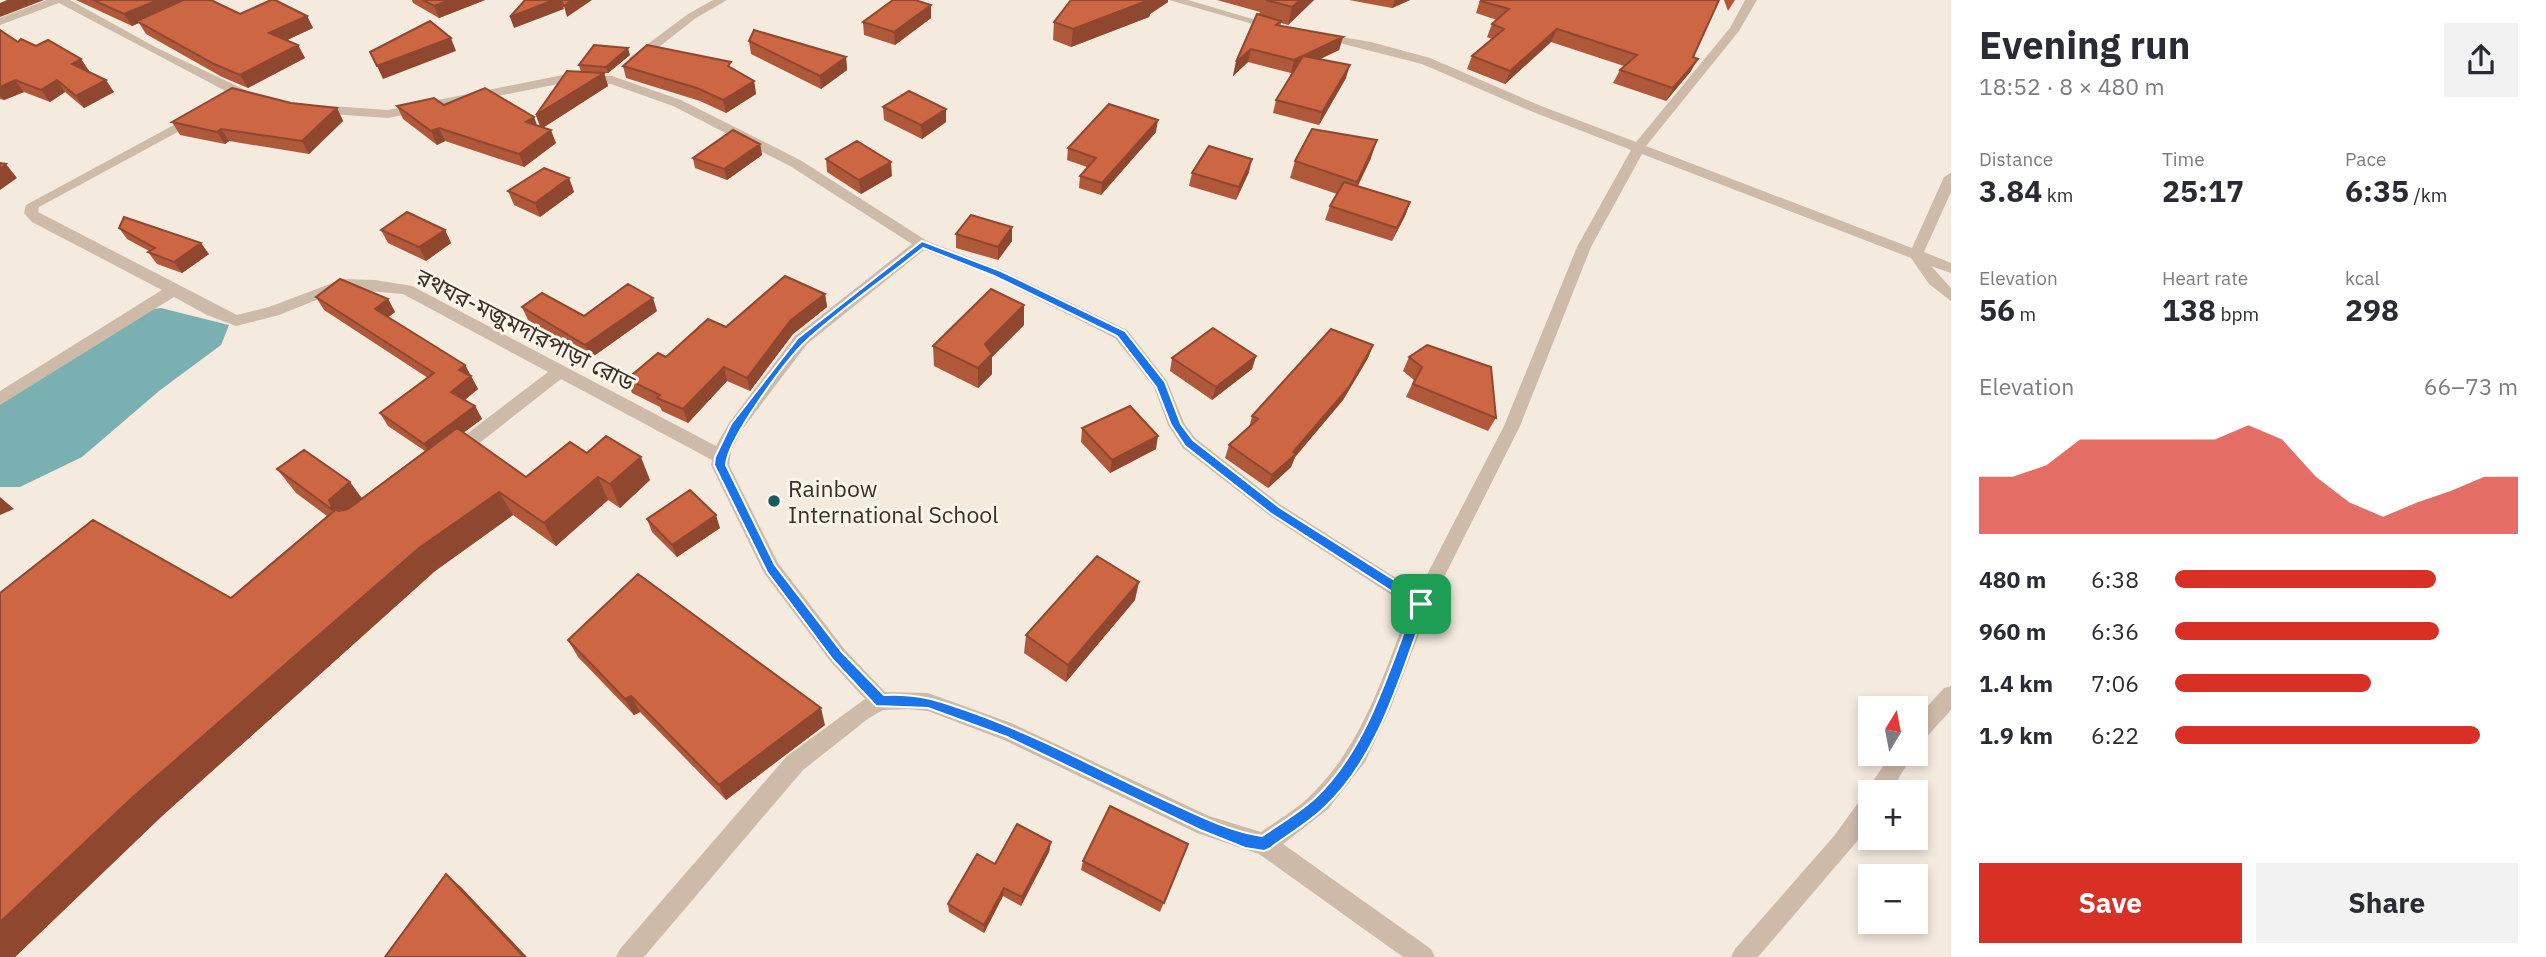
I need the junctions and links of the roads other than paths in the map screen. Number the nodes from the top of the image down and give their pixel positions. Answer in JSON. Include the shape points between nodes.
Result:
{"nodes":[{"id":1,"x":59,"y":0,"type":"edge"},
{"id":2,"x":721,"y":0,"type":"edge"},
{"id":3,"x":1175,"y":0,"type":"edge"},
{"id":4,"x":1751,"y":0,"type":"edge"},
{"id":5,"x":0,"y":22,"type":"edge"},
{"id":6,"x":612,"y":80,"type":"junction"},
{"id":7,"x":239,"y":93,"type":"junction"},
{"id":8,"x":261,"y":98,"type":"edge"},
{"id":9,"x":304,"y":107,"type":"edge"},
{"id":10,"x":1639,"y":147,"type":"junction"},
{"id":11,"x":1951,"y":177,"type":"edge"},
{"id":12,"x":922,"y":244,"type":"junction"},
{"id":13,"x":1916,"y":255,"type":"junction"},
{"id":14,"x":1951,"y":268,"type":"edge"},
{"id":15,"x":175,"y":289,"type":"junction"},
{"id":16,"x":1951,"y":296,"type":"edge"},
{"id":17,"x":561,"y":370,"type":"junction"},
{"id":18,"x":0,"y":400,"type":"edge"},
{"id":19,"x":720,"y":457,"type":"junction"},
{"id":20,"x":435,"y":468,"type":"edge"},
{"id":21,"x":1421,"y":604,"type":"junction"},
{"id":22,"x":1951,"y":695,"type":"edge"},
{"id":23,"x":881,"y":701,"type":"junction"},
{"id":24,"x":1928,"y":721,"type":"edge"},
{"id":25,"x":1858,"y":824,"type":"edge"},
{"id":26,"x":1264,"y":844,"type":"junction"},
{"id":27,"x":628,"y":957,"type":"edge"},
{"id":28,"x":1423,"y":957,"type":"edge"},
{"id":29,"x":1743,"y":957,"type":"edge"}],
"edges":[{"from":1,"to":5,"type":"street"},
{"from":1,"to":7,"type":"street","via":[[133,32]]},
{"from":2,"to":6,"type":"street","via":[[681,23]]},
{"from":3,"to":10,"type":"street","via":[[1426,61]]},
{"from":4,"to":10,"type":"street","via":[[1735,29]]},
{"from":6,"to":9,"type":"street","via":[[568,78],[388,114]]},
{"from":6,"to":12,"type":"street","via":[[739,133]]},
{"from":7,"to":8,"type":"street"},
{"from":7,"to":15,"type":"street","name":"রথঘর-মজুমদারপাড়া রোড","via":[[33,205],[31,213],[37,219]]},
{"from":10,"to":13,"type":"street"},
{"from":10,"to":21,"type":"street","via":[[1584,247],[1512,426]]},
{"from":11,"to":13,"type":"street"},
{"from":12,"to":19,"type":"street","via":[[801,340],[735,427]]},
{"from":12,"to":21,"type":"street","via":[[997,273],[1121,334],[1161,385],[1176,425],[1189,443],[1275,510]]},
{"from":13,"to":14,"type":"street"},
{"from":13,"to":16,"type":"street"},
{"from":15,"to":17,"type":"street","name":"রথঘর-মজুমদারপাড়া রোড","via":[[236,321],[274,312],[343,284],[407,290]]},
{"from":15,"to":18,"type":"street"},
{"from":17,"to":19,"type":"street","name":"রথঘর-মজুমদারপাড়া রোড"},
{"from":17,"to":20,"type":"street"},
{"from":19,"to":23,"type":"street","via":[[771,568],[838,656]]},
{"from":21,"to":26,"type":"street","via":[[1358,755],[1320,803]]},
{"from":22,"to":24,"type":"street"},
{"from":23,"to":26,"type":"street","via":[[928,702],[1011,733],[1205,825]]},
{"from":23,"to":27,"type":"street","via":[[795,763]]},
{"from":25,"to":29,"type":"street"},
{"from":26,"to":28,"type":"street"}]}
